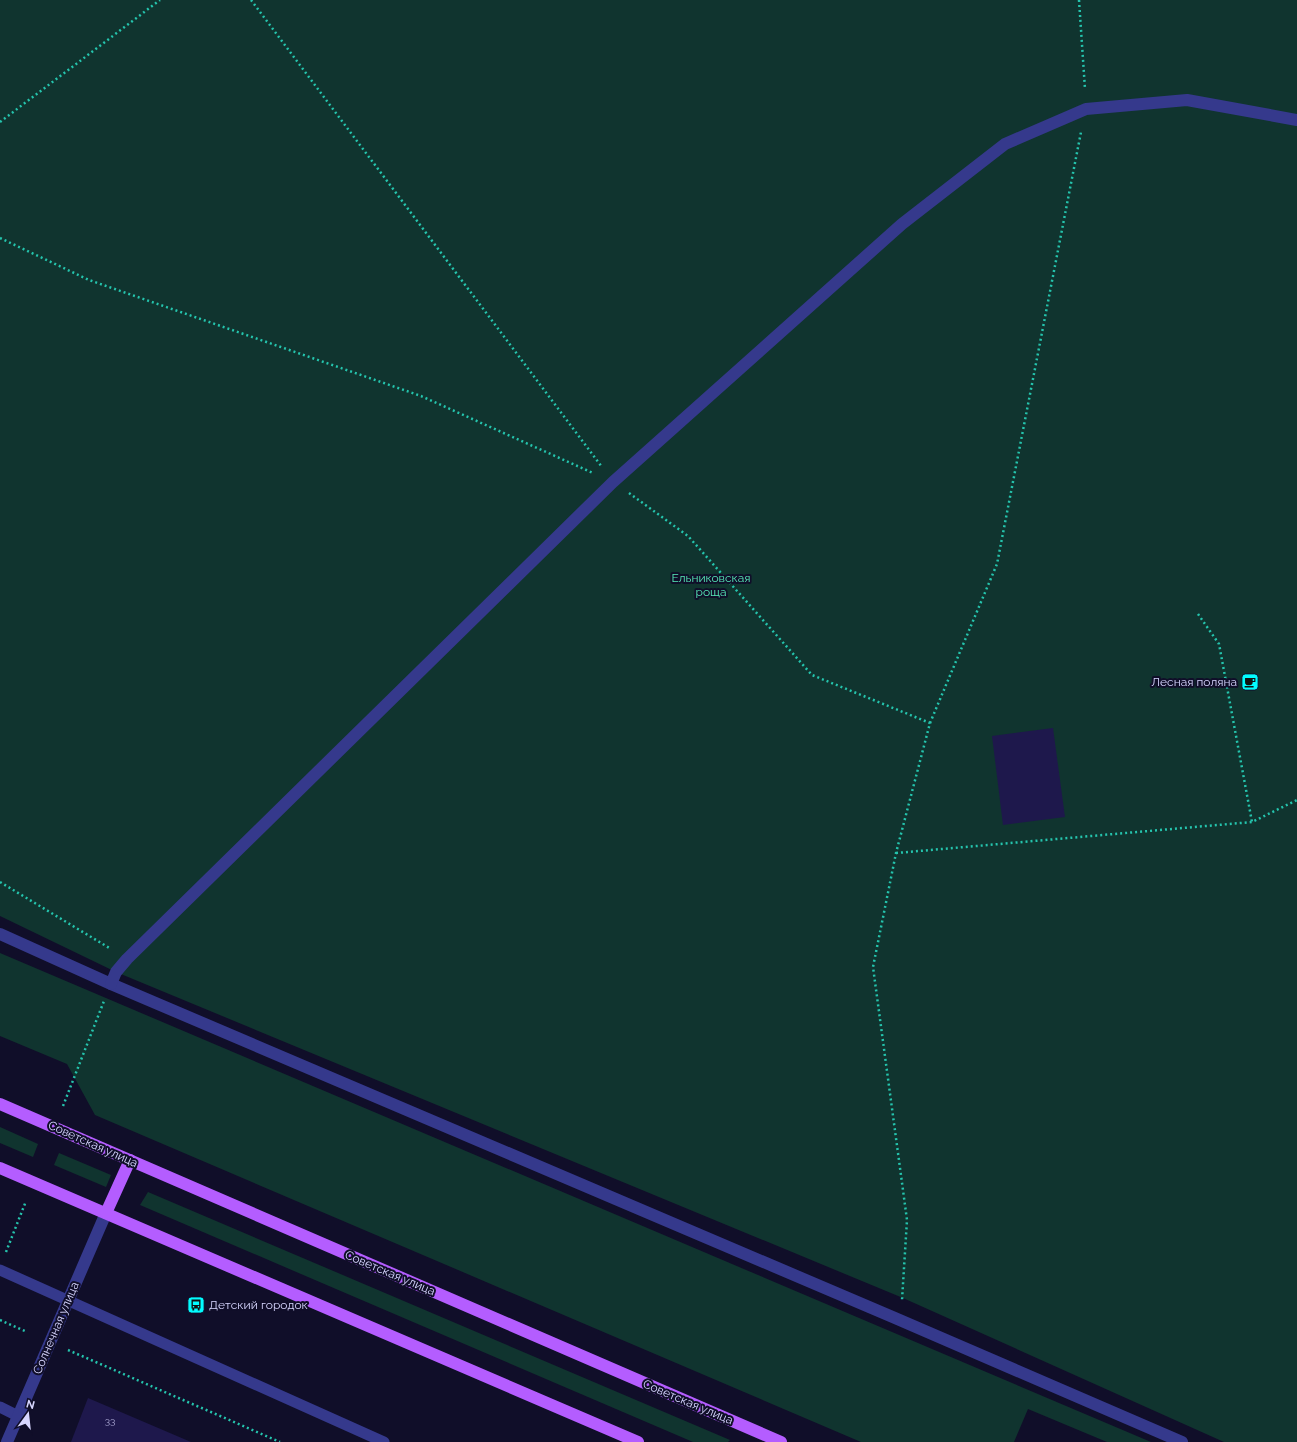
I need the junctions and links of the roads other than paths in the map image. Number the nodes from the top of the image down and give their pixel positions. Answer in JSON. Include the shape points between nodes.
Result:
{"nodes":[{"id":1,"x":1297,"y":120,"type":"edge"},
{"id":2,"x":0,"y":934,"type":"edge"},
{"id":3,"x":111,"y":984,"type":"junction"},
{"id":4,"x":0,"y":1104,"type":"edge"},
{"id":5,"x":130,"y":1160,"type":"junction"},
{"id":6,"x":0,"y":1168,"type":"edge"},
{"id":7,"x":106,"y":1213,"type":"junction"},
{"id":8,"x":0,"y":1270,"type":"edge"},
{"id":9,"x":68,"y":1300,"type":"junction"},
{"id":10,"x":0,"y":1407,"type":"edge"},
{"id":11,"x":18,"y":1416,"type":"junction"},
{"id":12,"x":7,"y":1442,"type":"edge"},
{"id":13,"x":384,"y":1442,"type":"edge"},
{"id":14,"x":638,"y":1442,"type":"edge"},
{"id":15,"x":781,"y":1442,"type":"edge"},
{"id":16,"x":1182,"y":1442,"type":"edge"}],
"edges":[{"from":1,"to":3,"type":"street","via":[[1186,100],[1086,109],[1005,144],[902,224],[613,482],[127,959],[116,972]]},
{"from":2,"to":3,"type":"street"},
{"from":3,"to":16,"type":"street"},
{"from":4,"to":5,"type":"main road","name":"Советская улица"},
{"from":5,"to":7,"type":"main road"},
{"from":5,"to":15,"type":"main road","name":"Советская улица"},
{"from":6,"to":7,"type":"main road"},
{"from":7,"to":9,"type":"street","name":"Солнечная улица"},
{"from":7,"to":14,"type":"main road"},
{"from":8,"to":9,"type":"lane"},
{"from":9,"to":11,"type":"street","name":"Солнечная улица"},
{"from":9,"to":13,"type":"lane"},
{"from":10,"to":11,"type":"lane"},
{"from":11,"to":12,"type":"street","name":"Солнечная улица"}]}
